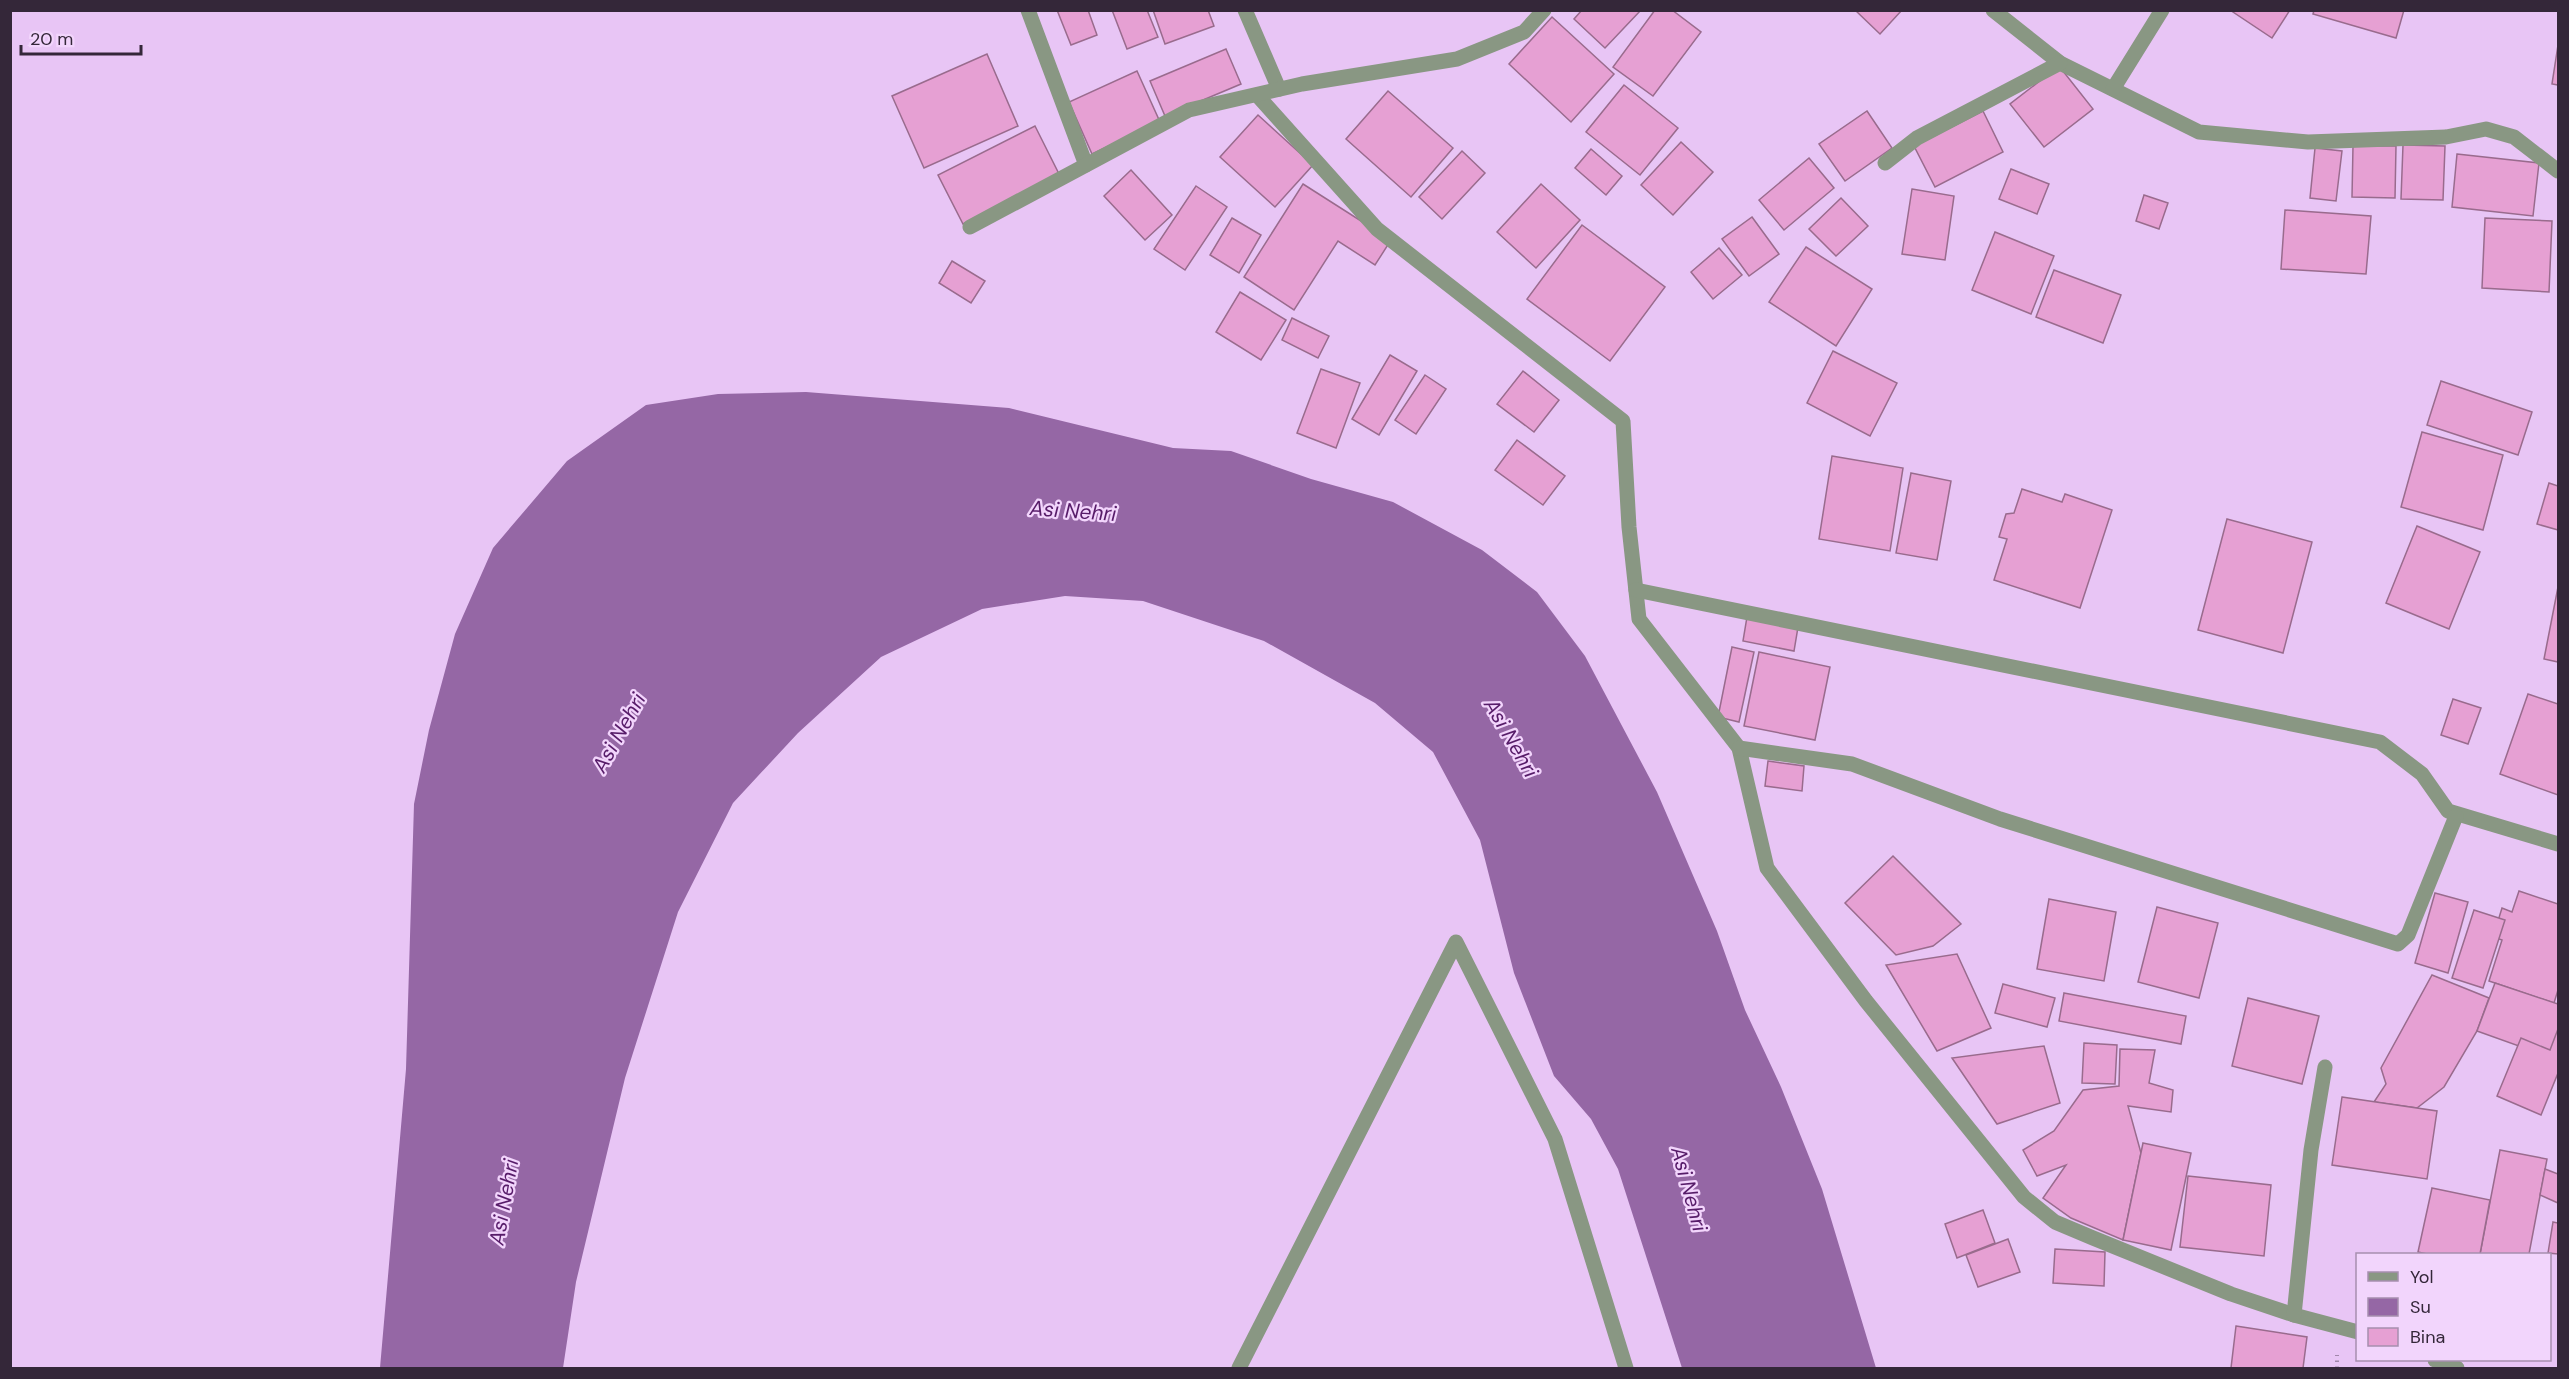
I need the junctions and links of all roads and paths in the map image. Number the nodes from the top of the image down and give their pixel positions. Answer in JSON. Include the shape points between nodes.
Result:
{"nodes":[{"id":1,"x":1028,"y":10,"type":"edge"},
{"id":2,"x":1245,"y":10,"type":"edge"},
{"id":3,"x":1544,"y":10,"type":"edge"},
{"id":4,"x":1993,"y":10,"type":"edge"},
{"id":5,"x":2162,"y":10,"type":"edge"},
{"id":6,"x":2060,"y":63,"type":"junction"},
{"id":7,"x":1279,"y":89,"type":"junction"},
{"id":8,"x":2113,"y":89,"type":"junction"},
{"id":9,"x":1257,"y":94,"type":"junction"},
{"id":10,"x":1885,"y":163,"type":"dead end"},
{"id":11,"x":1086,"y":165,"type":"junction"},
{"id":12,"x":2559,"y":171,"type":"edge"},
{"id":13,"x":970,"y":227,"type":"dead end"},
{"id":14,"x":1636,"y":590,"type":"junction"},
{"id":15,"x":1739,"y":748,"type":"junction"},
{"id":16,"x":2456,"y":816,"type":"junction"},
{"id":17,"x":2559,"y":844,"type":"edge"},
{"id":18,"x":2325,"y":1067,"type":"dead end"},
{"id":19,"x":2294,"y":1315,"type":"junction"},
{"id":20,"x":2356,"y":1331,"type":"edge"},
{"id":21,"x":2440,"y":1361,"type":"edge"},
{"id":22,"x":1239,"y":1368,"type":"edge"},
{"id":23,"x":1626,"y":1368,"type":"edge"},
{"id":24,"x":2457,"y":1368,"type":"edge"}],
"edges":[{"from":1,"to":11,"type":"street"},
{"from":2,"to":7,"type":"street"},
{"from":3,"to":7,"type":"street","via":[[1524,32],[1457,59]]},
{"from":4,"to":6,"type":"street"},
{"from":5,"to":8,"type":"street"},
{"from":6,"to":8,"type":"street"},
{"from":6,"to":10,"type":"street","via":[[1917,138]]},
{"from":7,"to":9,"type":"street"},
{"from":8,"to":12,"type":"street","via":[[2199,132],[2308,142],[2446,137],[2486,129],[2514,137]]},
{"from":9,"to":11,"type":"street","via":[[1189,110]]},
{"from":9,"to":14,"type":"street","via":[[1377,229],[1623,421]]},
{"from":11,"to":13,"type":"street"},
{"from":14,"to":15,"type":"street","via":[[1639,619]]},
{"from":14,"to":16,"type":"street","via":[[2380,742],[2422,774],[2448,811]]},
{"from":15,"to":16,"type":"street","via":[[1852,764],[2000,819],[2398,944],[2408,935]]},
{"from":15,"to":19,"type":"street","via":[[1767,868],[1866,1001],[2024,1197],[2055,1222],[2231,1294]]},
{"from":16,"to":17,"type":"street"},
{"from":18,"to":19,"type":"street","via":[[2311,1150]]},
{"from":19,"to":20,"type":"street"},
{"from":21,"to":24,"type":"street"},
{"from":22,"to":23,"type":"street","via":[[1456,942],[1555,1139]]}]}
